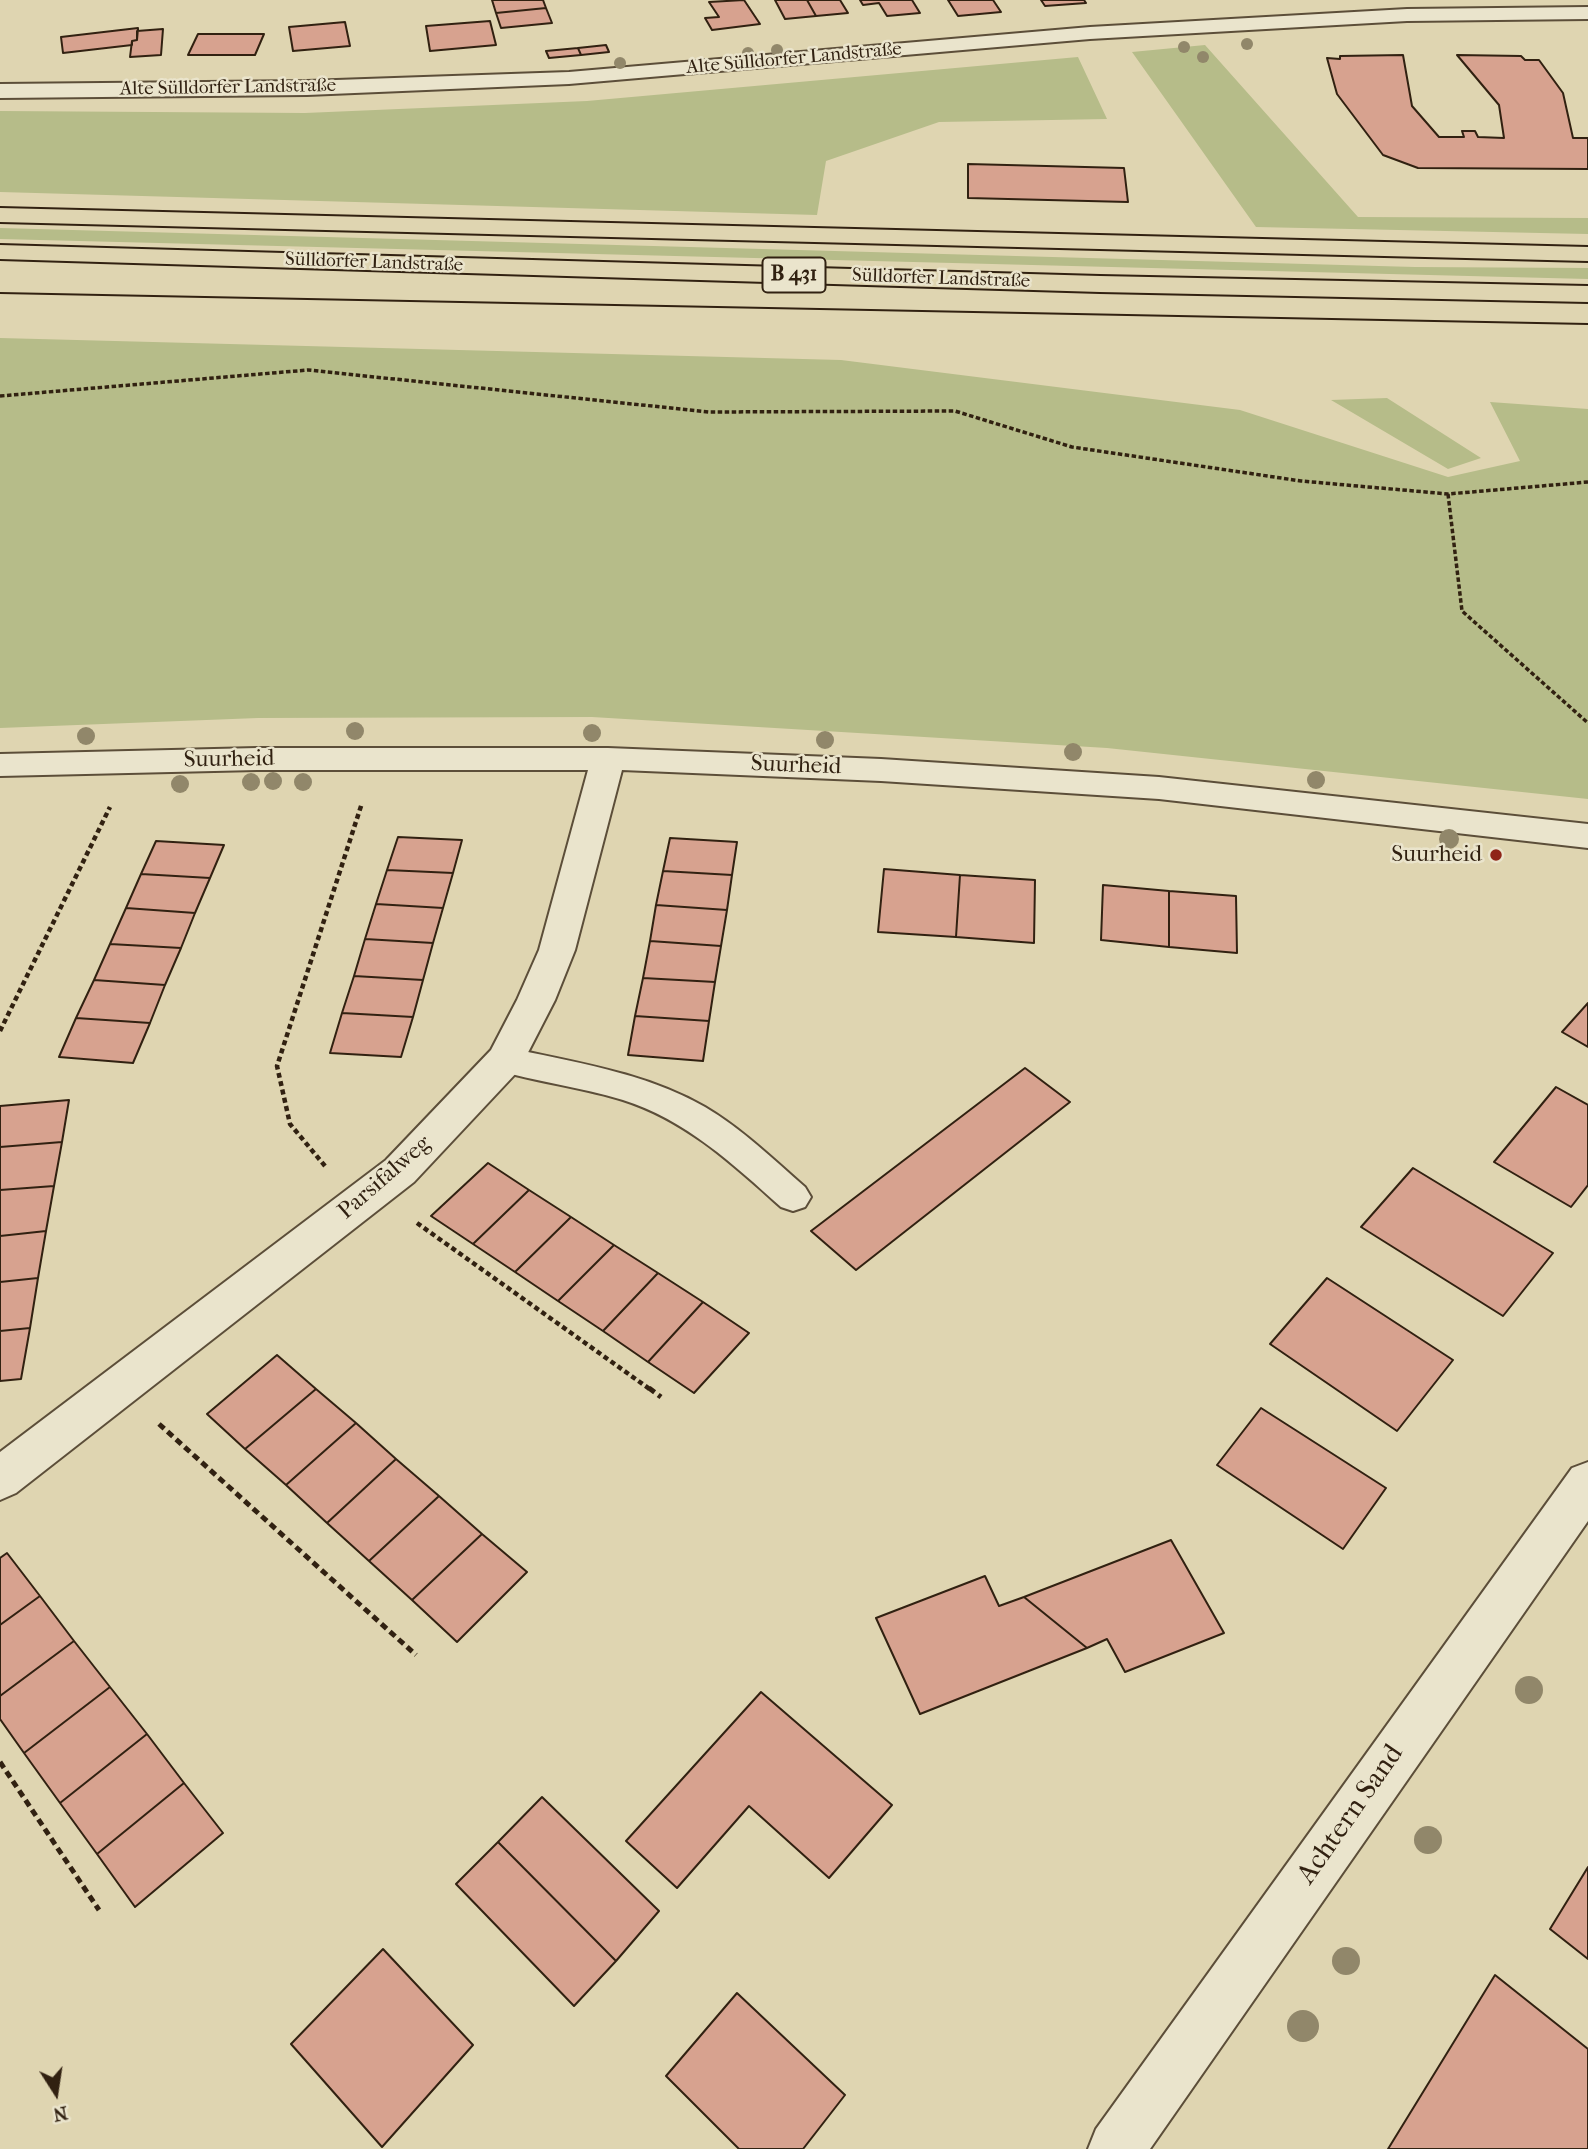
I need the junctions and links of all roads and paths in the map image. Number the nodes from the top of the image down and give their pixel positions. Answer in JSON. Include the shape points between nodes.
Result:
{"nodes":[{"id":1,"x":1401,"y":7,"type":"edge"},
{"id":2,"x":1588,"y":13,"type":"edge"},
{"id":3,"x":0,"y":91,"type":"edge"},
{"id":4,"x":0,"y":215,"type":"edge"},
{"id":5,"x":0,"y":252,"type":"edge"},
{"id":6,"x":1588,"y":254,"type":"edge"},
{"id":7,"x":1588,"y":294,"type":"edge"},
{"id":8,"x":0,"y":396,"type":"edge"},
{"id":9,"x":1588,"y":482,"type":"edge"},
{"id":10,"x":1448,"y":494,"type":"junction"},
{"id":11,"x":1588,"y":723,"type":"edge"},
{"id":12,"x":377,"y":759,"type":"junction"},
{"id":13,"x":608,"y":759,"type":"junction"},
{"id":14,"x":131,"y":762,"type":"junction"},
{"id":15,"x":0,"y":765,"type":"edge"},
{"id":16,"x":1588,"y":836,"type":"edge"},
{"id":17,"x":0,"y":1031,"type":"edge"},
{"id":18,"x":505,"y":1060,"type":"junction"},
{"id":19,"x":793,"y":1197,"type":"dead end"},
{"id":20,"x":365,"y":1198,"type":"junction"},
{"id":21,"x":120,"y":1388,"type":"junction"},
{"id":22,"x":662,"y":1397,"type":"dead end"},
{"id":23,"x":0,"y":1479,"type":"edge"},
{"id":24,"x":1588,"y":1483,"type":"edge"},
{"id":25,"x":416,"y":1655,"type":"dead end"},
{"id":26,"x":0,"y":1762,"type":"edge"},
{"id":27,"x":99,"y":1910,"type":"dead end"},
{"id":28,"x":1116,"y":2149,"type":"edge"}],
"edges":[{"from":1,"to":2,"type":"street","name":"Alte Sülldorfer Landstraße"},
{"from":1,"to":3,"type":"street","name":"Alte Sülldorfer Landstraße","via":[[569,78],[307,88]]},
{"from":4,"to":6,"type":"highway","name":"Sülldorfer Landstraße","number":"B 431"},
{"from":5,"to":7,"type":"highway","name":"Sülldorfer Landstraße","number":"B 431"},
{"from":8,"to":10,"type":"path","via":[[309,370],[709,412],[955,411],[1072,447],[1301,481]]},
{"from":9,"to":10,"type":"path"},
{"from":10,"to":11,"type":"path","via":[[1462,611]]},
{"from":12,"to":13,"type":"street","name":"Suurheid"},
{"from":12,"to":14,"type":"street","name":"Suurheid"},
{"from":12,"to":20,"type":"path","via":[[277,1066],[290,1124]]},
{"from":13,"to":16,"type":"street","name":"Suurheid","via":[[1158,788]]},
{"from":13,"to":18,"type":"street","name":"Parsifalweg","via":[[557,950]]},
{"from":14,"to":15,"type":"street","name":"Suurheid"},
{"from":14,"to":17,"type":"path"},
{"from":18,"to":19,"type":"lane","via":[[629,1090],[675,1107],[733,1143]]},
{"from":18,"to":20,"type":"street","name":"Parsifalweg","via":[[400,1171]]},
{"from":20,"to":21,"type":"street","name":"Parsifalweg"},
{"from":20,"to":22,"type":"path"},
{"from":21,"to":23,"type":"street","name":"Parsifalweg"},
{"from":21,"to":25,"type":"path"},
{"from":24,"to":28,"type":"street","name":"Achtern Sand"},
{"from":26,"to":27,"type":"path"}]}
